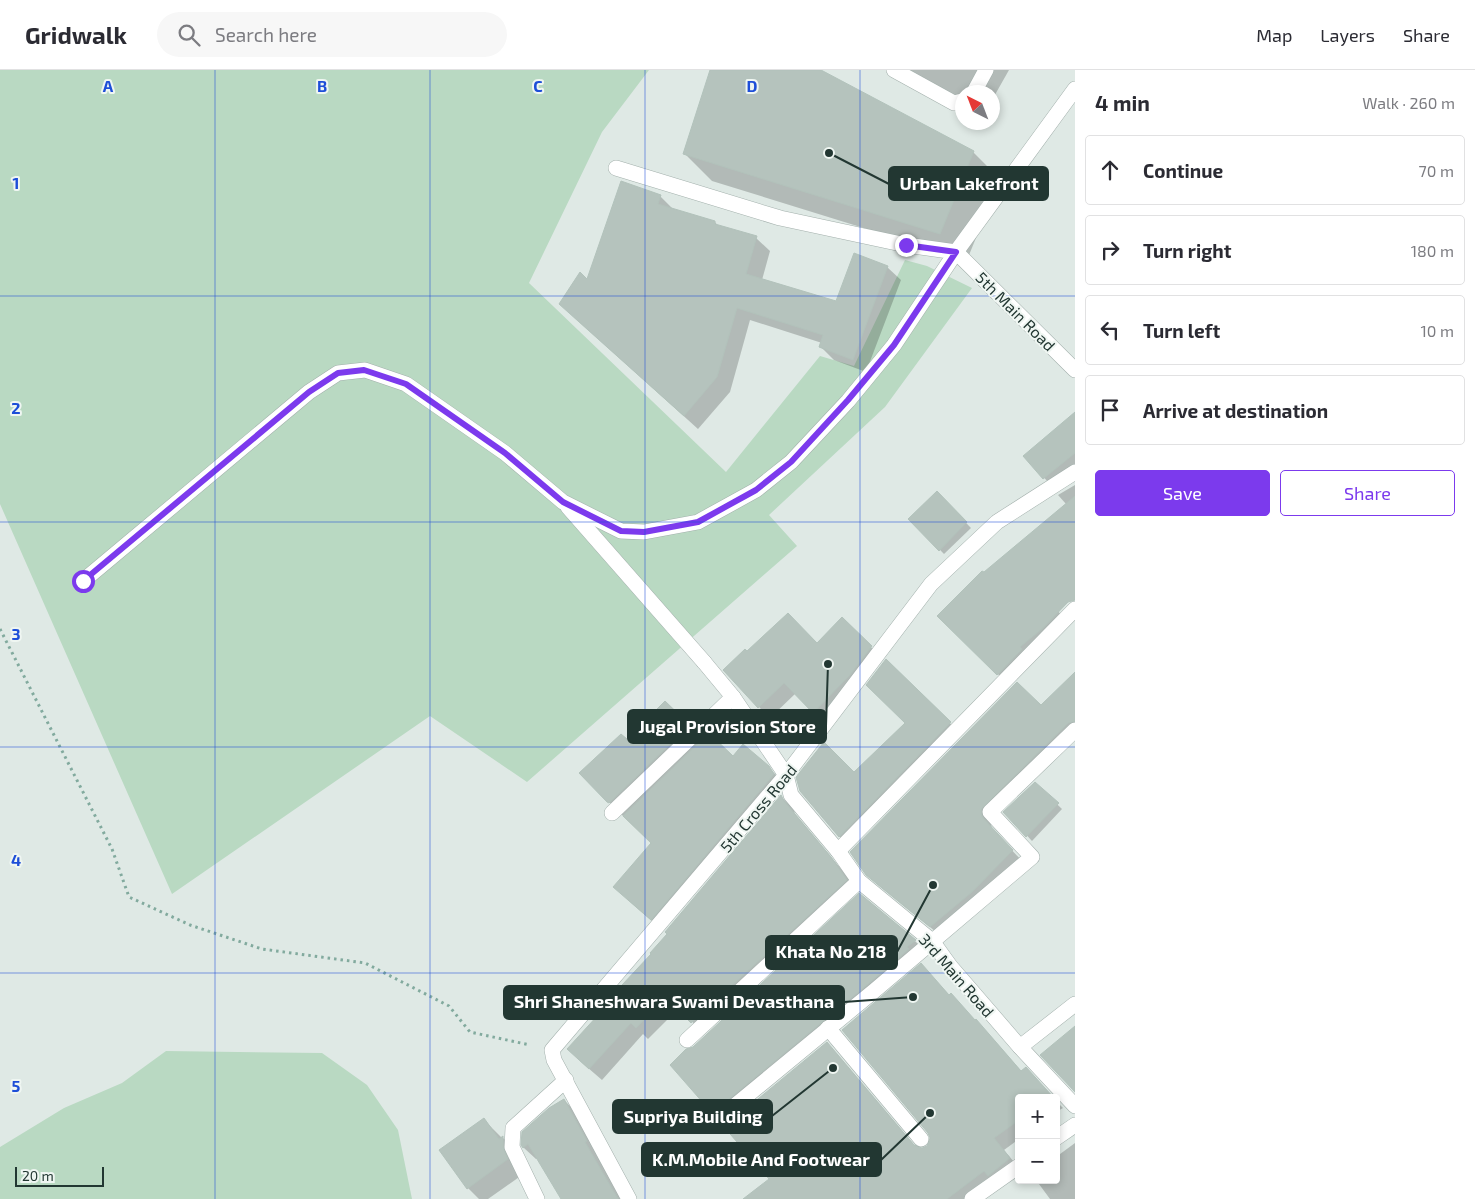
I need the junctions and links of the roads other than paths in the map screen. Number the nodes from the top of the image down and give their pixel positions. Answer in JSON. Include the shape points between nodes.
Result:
{"nodes":[{"id":1,"x":894,"y":70,"type":"edge"},
{"id":2,"x":986,"y":70,"type":"edge"},
{"id":3,"x":978,"y":85,"type":"edge"},
{"id":4,"x":1075,"y":89,"type":"edge"},
{"id":5,"x":955,"y":103,"type":"edge"},
{"id":6,"x":616,"y":168,"type":"dead end"},
{"id":7,"x":956,"y":252,"type":"junction"},
{"id":8,"x":1075,"y":370,"type":"edge"},
{"id":9,"x":1075,"y":472,"type":"edge"},
{"id":10,"x":563,"y":502,"type":"junction"},
{"id":11,"x":83,"y":581,"type":"dead end"},
{"id":12,"x":1075,"y":609,"type":"edge"},
{"id":13,"x":733,"y":697,"type":"junction"},
{"id":14,"x":1075,"y":730,"type":"edge"},
{"id":15,"x":786,"y":775,"type":"junction"},
{"id":16,"x":612,"y":813,"type":"dead end"},
{"id":17,"x":838,"y":852,"type":"junction"},
{"id":18,"x":860,"y":881,"type":"junction"},
{"id":19,"x":932,"y":941,"type":"junction"},
{"id":20,"x":1075,"y":1004,"type":"edge"},
{"id":21,"x":828,"y":1028,"type":"junction"},
{"id":22,"x":687,"y":1040,"type":"dead end"},
{"id":23,"x":1020,"y":1047,"type":"junction"},
{"id":24,"x":566,"y":1080,"type":"junction"},
{"id":25,"x":1075,"y":1106,"type":"edge"},
{"id":26,"x":716,"y":1122,"type":"dead end"},
{"id":27,"x":1075,"y":1125,"type":"edge"},
{"id":28,"x":1060,"y":1135,"type":"edge"},
{"id":29,"x":921,"y":1140,"type":"dead end"},
{"id":30,"x":1015,"y":1169,"type":"edge"},
{"id":31,"x":538,"y":1199,"type":"edge"},
{"id":32,"x":629,"y":1199,"type":"edge"},
{"id":33,"x":972,"y":1199,"type":"edge"}],
"edges":[{"from":1,"to":5,"type":"street"},
{"from":2,"to":3,"type":"street"},
{"from":4,"to":7,"type":"street"},
{"from":6,"to":7,"type":"street","via":[[780,218],[906,245]]},
{"from":7,"to":8,"type":"street","name":"5th Main Road"},
{"from":7,"to":10,"type":"street","via":[[894,345],[848,400],[791,462],[756,490],[698,522],[644,532],[621,531]]},
{"from":9,"to":15,"type":"street","name":"5th Cross Road","via":[[997,522],[931,584]]},
{"from":10,"to":11,"type":"street","via":[[505,453],[406,384],[364,370],[338,373],[309,392]]},
{"from":10,"to":13,"type":"street","name":"3rd Main Road"},
{"from":12,"to":17,"type":"street"},
{"from":13,"to":15,"type":"street","name":"3rd Main Road"},
{"from":13,"to":16,"type":"street"},
{"from":14,"to":19,"type":"street","via":[[990,812],[1032,857]]},
{"from":15,"to":17,"type":"street","name":"3rd Main Road","via":[[791,795]]},
{"from":15,"to":24,"type":"street","name":"5th Cross Road","via":[[552,1050]]},
{"from":17,"to":18,"type":"street","name":"3rd Main Road"},
{"from":18,"to":19,"type":"street","name":"3rd Main Road"},
{"from":18,"to":22,"type":"street"},
{"from":19,"to":21,"type":"street"},
{"from":19,"to":23,"type":"street","name":"3rd Main Road"},
{"from":20,"to":23,"type":"street"},
{"from":21,"to":26,"type":"street"},
{"from":21,"to":29,"type":"street"},
{"from":23,"to":25,"type":"street","name":"3rd Main Road"},
{"from":24,"to":31,"type":"street","via":[[513,1128],[512,1147]]},
{"from":24,"to":32,"type":"street"},
{"from":27,"to":28,"type":"street"},
{"from":30,"to":33,"type":"street"}]}
